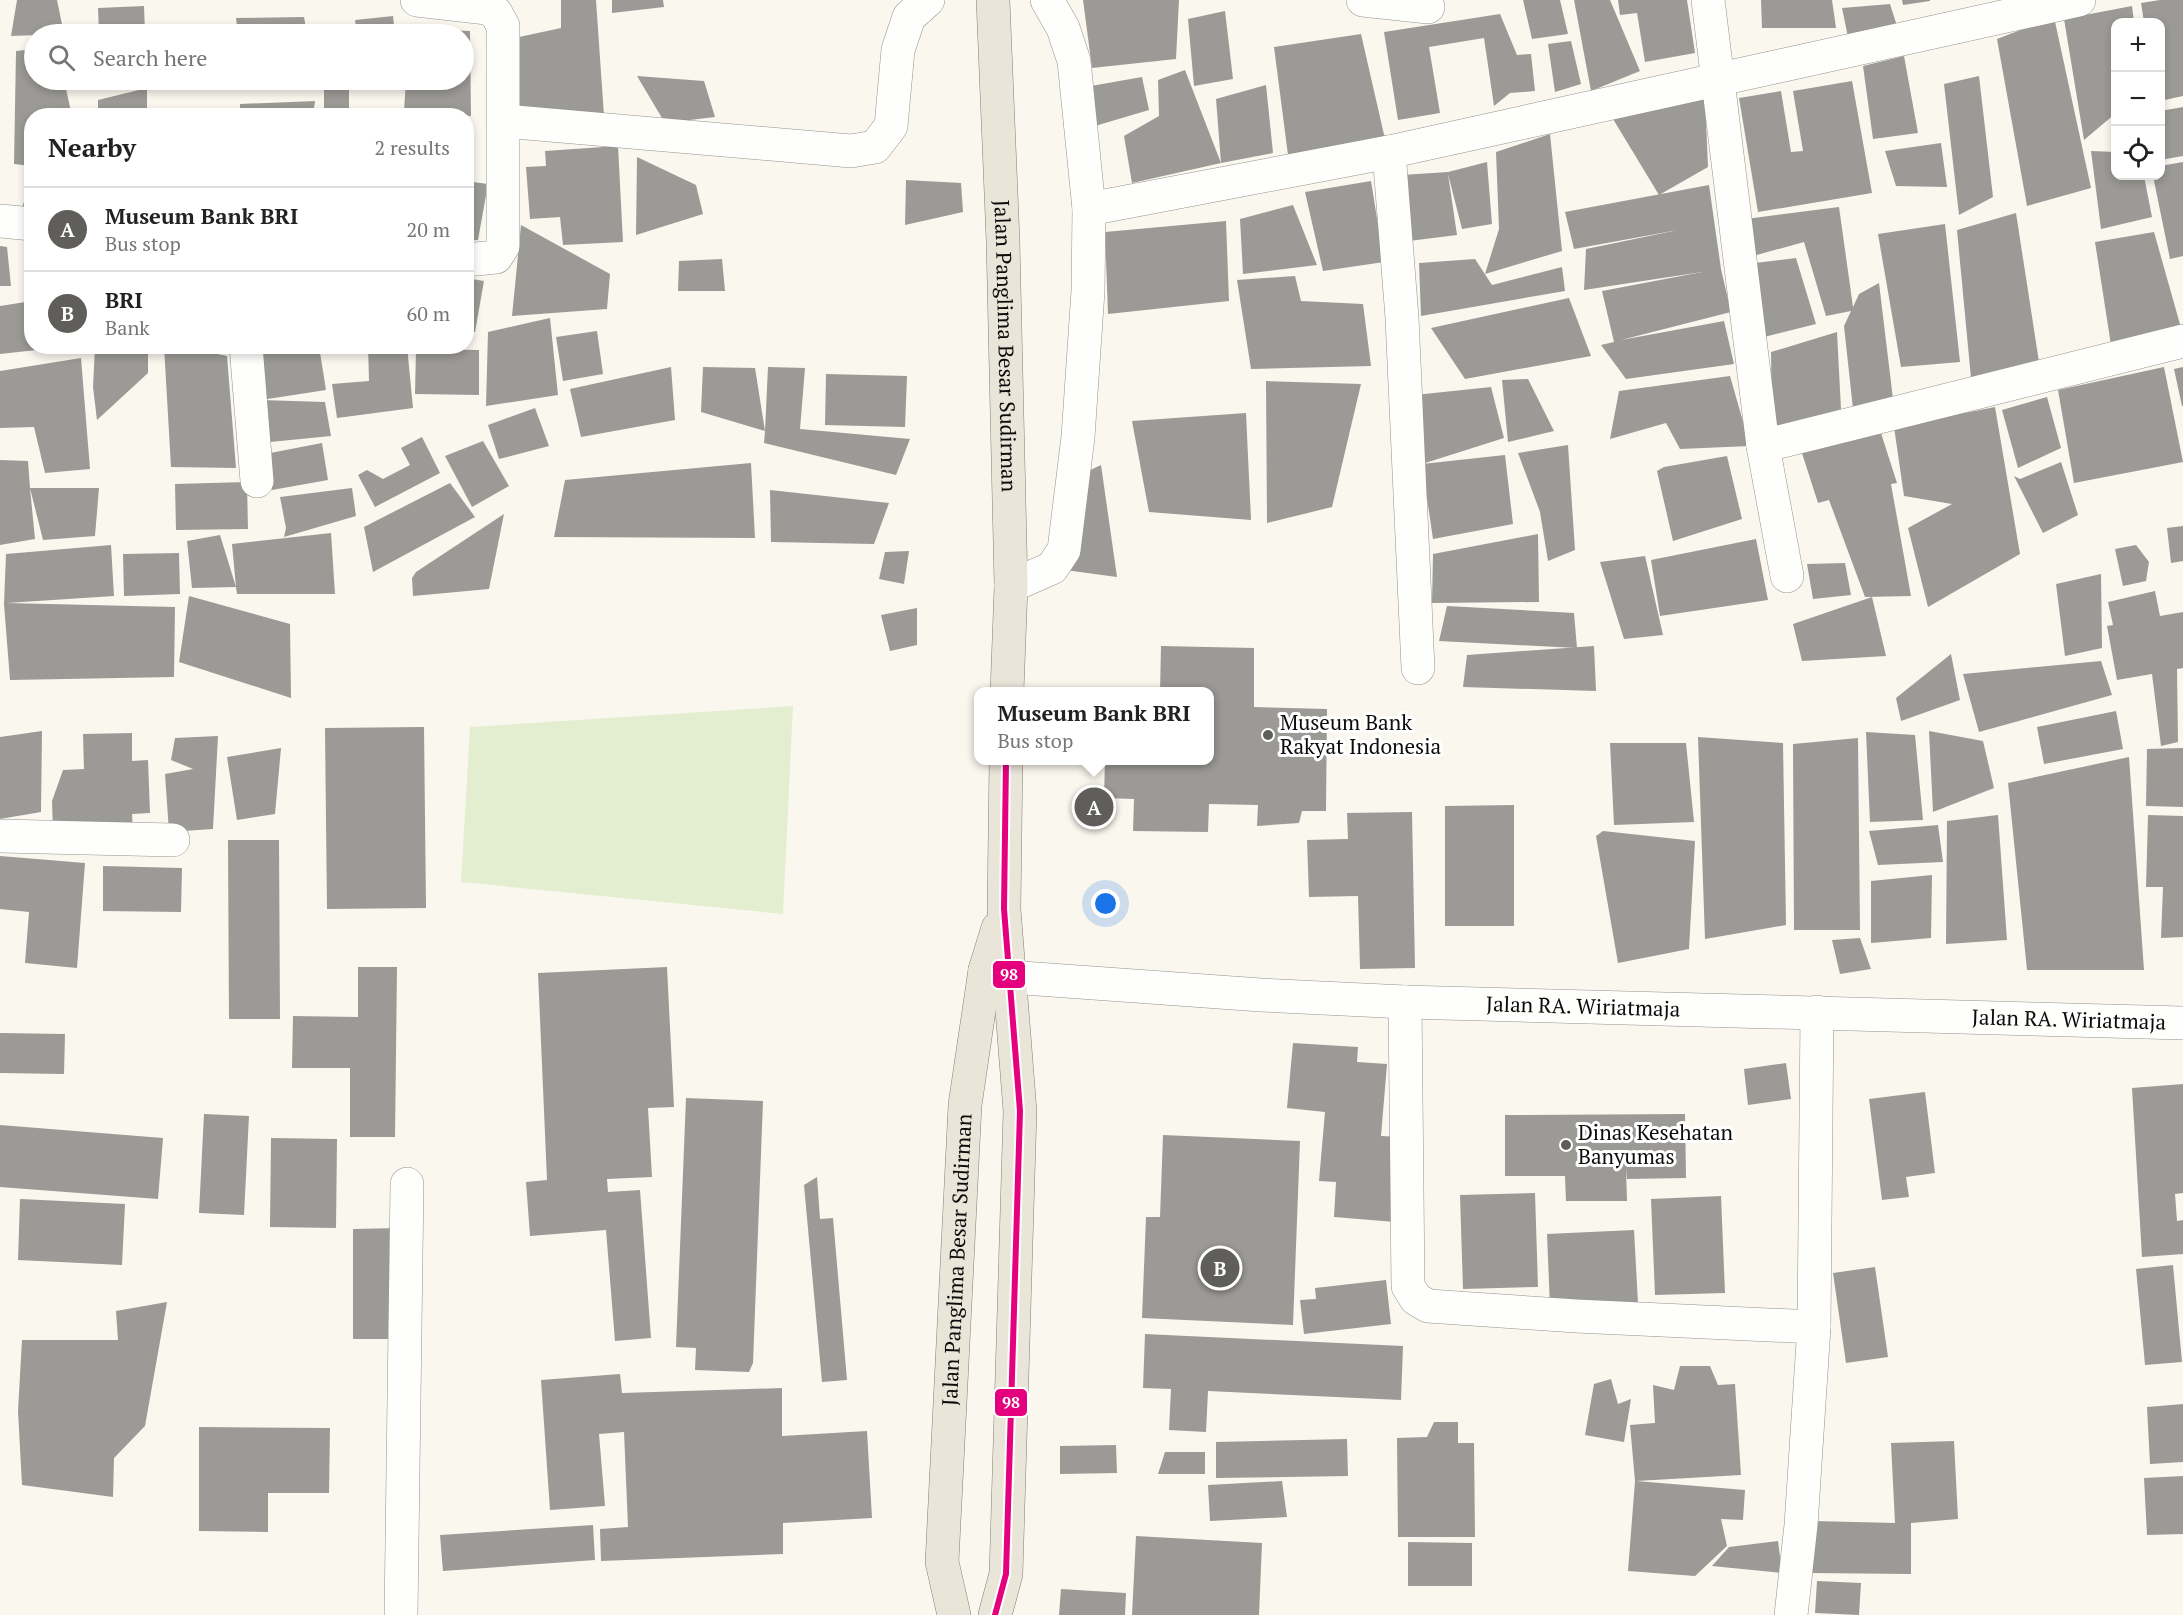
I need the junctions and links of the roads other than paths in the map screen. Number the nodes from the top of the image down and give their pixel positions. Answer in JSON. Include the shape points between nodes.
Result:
{"nodes":[{"id":1,"x":417,"y":0,"type":"edge"},
{"id":2,"x":928,"y":0,"type":"edge"},
{"id":3,"x":993,"y":0,"type":"edge"},
{"id":4,"x":1047,"y":0,"type":"edge"},
{"id":5,"x":1363,"y":0,"type":"edge"},
{"id":6,"x":1708,"y":0,"type":"edge"},
{"id":7,"x":2079,"y":0,"type":"edge"},
{"id":8,"x":1428,"y":7,"type":"dead end"},
{"id":9,"x":1991,"y":9,"type":"edge"},
{"id":10,"x":1718,"y":79,"type":"junction"},
{"id":11,"x":504,"y":121,"type":"junction"},
{"id":12,"x":1389,"y":152,"type":"junction"},
{"id":13,"x":1089,"y":209,"type":"junction"},
{"id":14,"x":0,"y":221,"type":"edge"},
{"id":15,"x":24,"y":223,"type":"edge"},
{"id":16,"x":474,"y":259,"type":"edge"},
{"id":17,"x":2183,"y":341,"type":"edge"},
{"id":18,"x":247,"y":354,"type":"edge"},
{"id":19,"x":1762,"y":446,"type":"junction"},
{"id":20,"x":257,"y":482,"type":"dead end"},
{"id":21,"x":1787,"y":576,"type":"dead end"},
{"id":22,"x":1011,"y":586,"type":"junction"},
{"id":23,"x":1419,"y":668,"type":"dead end"},
{"id":24,"x":1007,"y":687,"type":"edge"},
{"id":25,"x":1006,"y":765,"type":"edge"},
{"id":26,"x":0,"y":836,"type":"edge"},
{"id":27,"x":173,"y":840,"type":"dead end"},
{"id":28,"x":997,"y":973,"type":"junction"},
{"id":29,"x":1405,"y":1002,"type":"junction"},
{"id":30,"x":1817,"y":1012,"type":"junction"},
{"id":31,"x":2183,"y":1023,"type":"edge"},
{"id":32,"x":407,"y":1184,"type":"dead end"},
{"id":33,"x":1814,"y":1327,"type":"junction"},
{"id":34,"x":400,"y":1615,"type":"edge"},
{"id":35,"x":954,"y":1615,"type":"edge"},
{"id":36,"x":995,"y":1615,"type":"edge"},
{"id":37,"x":1791,"y":1615,"type":"edge"}],
"edges":[{"from":1,"to":11,"type":"street","via":[[468,4],[496,13],[503,26]]},
{"from":2,"to":11,"type":"street","via":[[909,17],[898,50],[891,126],[875,147],[851,151]]},
{"from":3,"to":22,"type":"main road","name":"Jalan Panglima Besar Sudirman"},
{"from":4,"to":13,"type":"street","via":[[1063,28],[1074,61]]},
{"from":5,"to":8,"type":"street"},
{"from":6,"to":10,"type":"street"},
{"from":7,"to":9,"type":"street"},
{"from":9,"to":10,"type":"street"},
{"from":10,"to":12,"type":"street"},
{"from":10,"to":19,"type":"street"},
{"from":11,"to":16,"type":"street","via":[[503,246],[496,257]]},
{"from":12,"to":13,"type":"street"},
{"from":12,"to":23,"type":"street","via":[[1402,318]]},
{"from":13,"to":22,"type":"street","via":[[1079,426],[1064,550],[1052,568]]},
{"from":14,"to":15,"type":"street"},
{"from":17,"to":19,"type":"street"},
{"from":18,"to":20,"type":"street"},
{"from":19,"to":21,"type":"street"},
{"from":22,"to":24,"type":"main road","name":"Jalan Panglima Besar Sudirman"},
{"from":25,"to":28,"type":"main road","name":"Jalan Panglima Besar Sudirman","via":[[1004,909]]},
{"from":26,"to":27,"type":"street"},
{"from":28,"to":29,"type":"street","name":"Jalan RA. Wiriatmaja"},
{"from":28,"to":35,"type":"main road","name":"Jalan Panglima Besar Sudirman","via":[[965,1105],[942,1562]]},
{"from":28,"to":36,"type":"main road","name":"Jalan Panglima Besar Sudirman","via":[[1020,1123],[1006,1574]]},
{"from":29,"to":30,"type":"street","name":"Jalan RA. Wiriatmaja"},
{"from":29,"to":33,"type":"street","via":[[1408,1286],[1416,1299],[1439,1307]]},
{"from":30,"to":31,"type":"street","name":"Jalan RA. Wiriatmaja"},
{"from":30,"to":33,"type":"street"},
{"from":32,"to":34,"type":"street"},
{"from":33,"to":37,"type":"street"}]}
